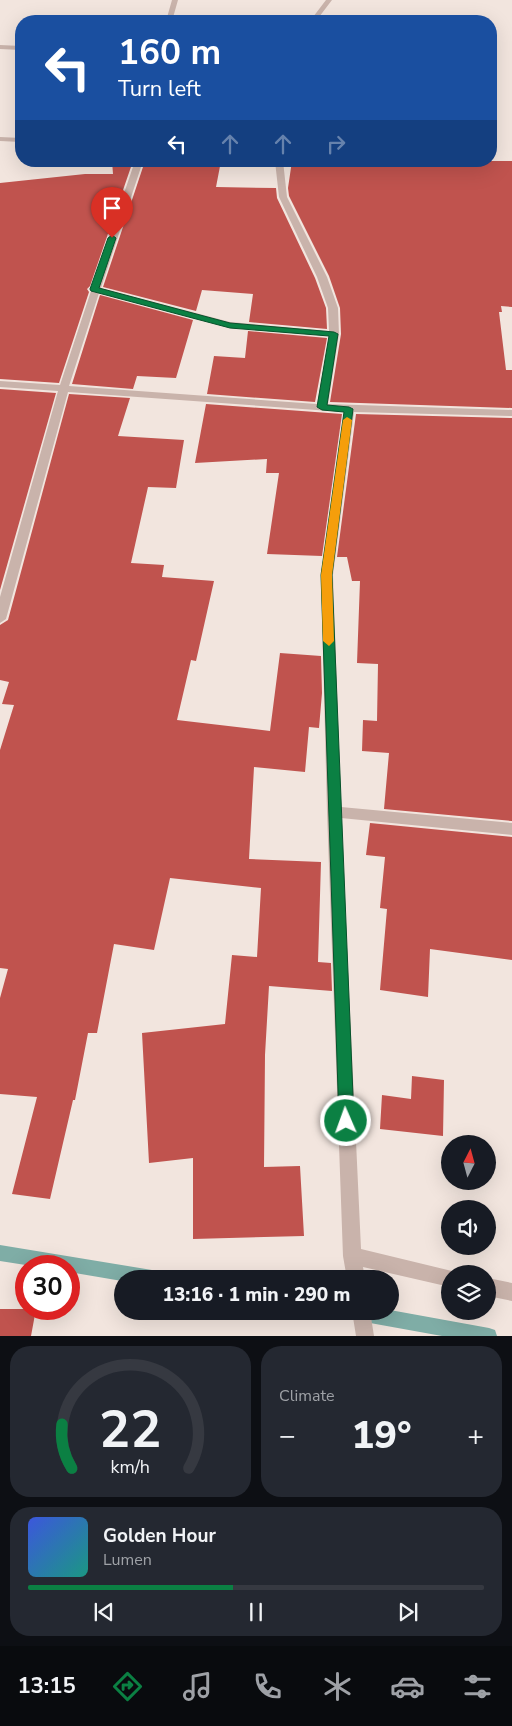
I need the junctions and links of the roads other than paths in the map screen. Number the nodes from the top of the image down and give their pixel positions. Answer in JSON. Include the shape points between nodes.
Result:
{"nodes":[{"id":1,"x":175,"y":0,"type":"edge"},
{"id":2,"x":329,"y":0,"type":"edge"},
{"id":3,"x":171,"y":15,"type":"edge"},
{"id":4,"x":318,"y":15,"type":"edge"},
{"id":5,"x":0,"y":48,"type":"edge"},
{"id":6,"x":15,"y":48,"type":"edge"},
{"id":7,"x":0,"y":139,"type":"edge"},
{"id":8,"x":15,"y":140,"type":"edge"},
{"id":9,"x":137,"y":167,"type":"edge"},
{"id":10,"x":280,"y":167,"type":"edge"},
{"id":11,"x":94,"y":289,"type":"junction"},
{"id":12,"x":334,"y":334,"type":"junction"},
{"id":13,"x":0,"y":384,"type":"edge"},
{"id":14,"x":63,"y":390,"type":"junction"},
{"id":15,"x":322,"y":407,"type":"junction"},
{"id":16,"x":349,"y":409,"type":"junction"},
{"id":17,"x":512,"y":413,"type":"edge"},
{"id":18,"x":0,"y":619,"type":"edge"},
{"id":19,"x":334,"y":812,"type":"junction"},
{"id":20,"x":512,"y":829,"type":"edge"},
{"id":21,"x":352,"y":1256,"type":"junction"},
{"id":22,"x":354,"y":1270,"type":"edge"},
{"id":23,"x":441,"y":1276,"type":"edge"},
{"id":24,"x":496,"y":1289,"type":"edge"},
{"id":25,"x":512,"y":1292,"type":"edge"},
{"id":26,"x":363,"y":1320,"type":"edge"},
{"id":27,"x":365,"y":1336,"type":"edge"}],
"edges":[{"from":1,"to":3,"type":"street"},
{"from":2,"to":4,"type":"street"},
{"from":5,"to":6,"type":"street"},
{"from":7,"to":8,"type":"street"},
{"from":9,"to":11,"type":"street"},
{"from":10,"to":12,"type":"street","via":[[283,197],[322,277],[333,308]]},
{"from":11,"to":12,"type":"street","via":[[230,325]]},
{"from":11,"to":14,"type":"street"},
{"from":12,"to":15,"type":"street"},
{"from":13,"to":14,"type":"street"},
{"from":14,"to":15,"type":"street"},
{"from":14,"to":18,"type":"street"},
{"from":15,"to":16,"type":"street"},
{"from":16,"to":17,"type":"street"},
{"from":16,"to":19,"type":"street","via":[[327,575]]},
{"from":19,"to":20,"type":"street"},
{"from":19,"to":21,"type":"street"},
{"from":21,"to":22,"type":"street"},
{"from":21,"to":23,"type":"street"},
{"from":24,"to":25,"type":"street"},
{"from":26,"to":27,"type":"street"}]}
